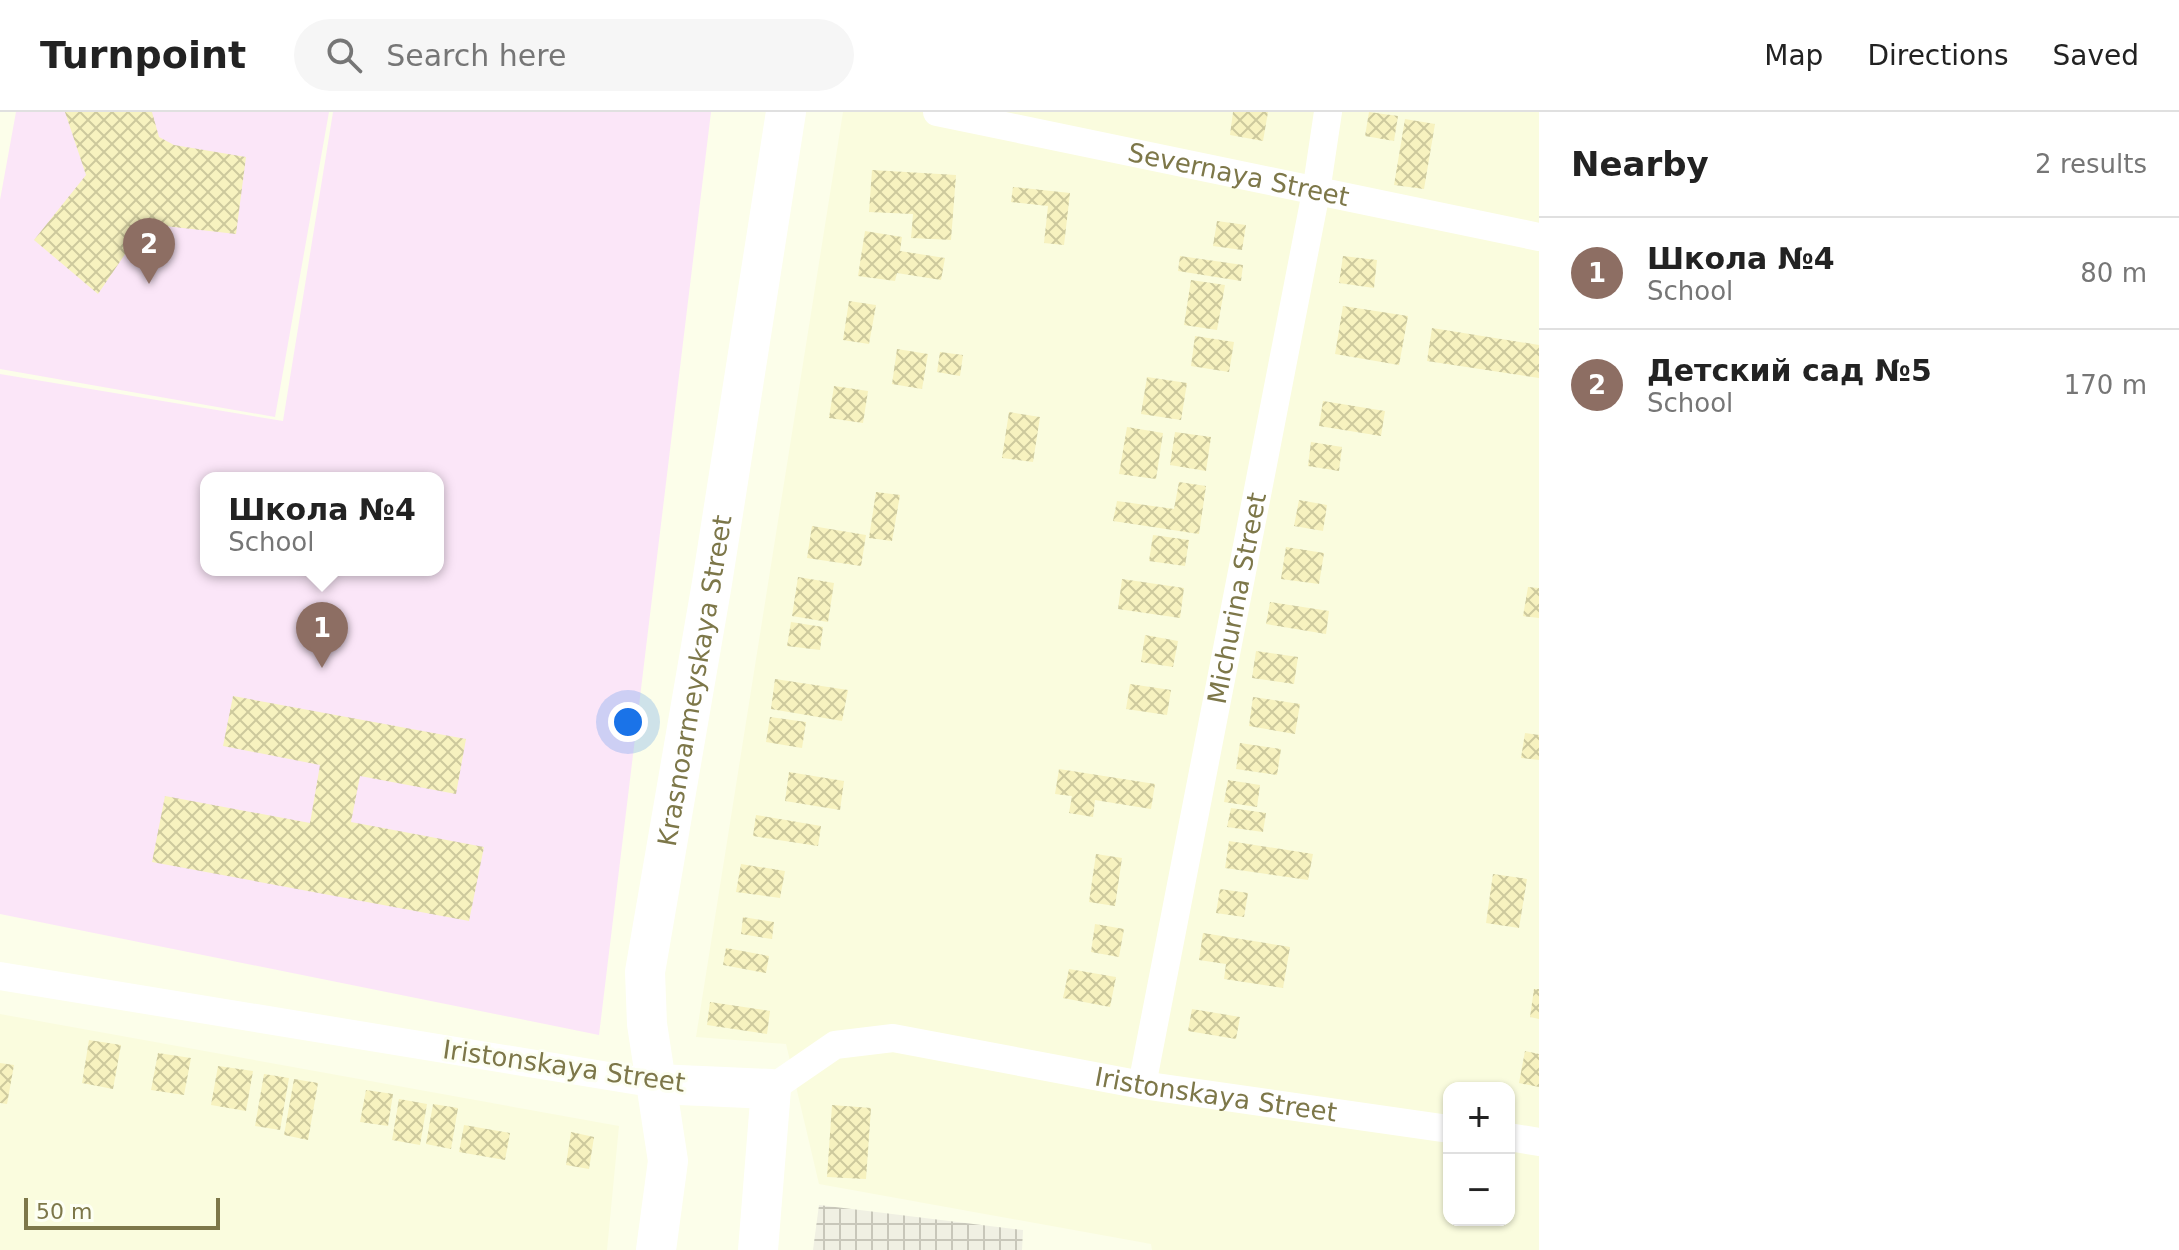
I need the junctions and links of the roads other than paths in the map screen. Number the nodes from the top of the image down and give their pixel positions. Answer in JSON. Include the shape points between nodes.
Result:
{"nodes":[{"id":1,"x":786,"y":112,"type":"edge"},
{"id":2,"x":937,"y":112,"type":"edge"},
{"id":3,"x":1328,"y":112,"type":"edge"},
{"id":4,"x":1316,"y":192,"type":"junction"},
{"id":5,"x":1539,"y":237,"type":"edge"},
{"id":6,"x":0,"y":976,"type":"edge"},
{"id":7,"x":657,"y":1084,"type":"junction"},
{"id":8,"x":1142,"y":1085,"type":"junction"},
{"id":9,"x":771,"y":1089,"type":"junction"},
{"id":10,"x":1443,"y":1128,"type":"edge"},
{"id":11,"x":1515,"y":1138,"type":"edge"},
{"id":12,"x":1539,"y":1142,"type":"edge"},
{"id":13,"x":656,"y":1250,"type":"edge"},
{"id":14,"x":758,"y":1250,"type":"edge"}],
"edges":[{"from":1,"to":7,"type":"street","name":"Krasnoarmeyskaya Street","via":[[645,972]]},
{"from":2,"to":4,"type":"street","name":"Severnaya Street"},
{"from":3,"to":4,"type":"street","name":"Michurina Street"},
{"from":4,"to":5,"type":"street","name":"Severnaya Street"},
{"from":4,"to":8,"type":"street","name":"Michurina Street"},
{"from":6,"to":7,"type":"street","name":"Iristonskaya Street"},
{"from":7,"to":9,"type":"street","name":"Iristonskaya Street"},
{"from":7,"to":13,"type":"street","name":"Krasnoarmeyskaya Street","via":[[668,1161]]},
{"from":8,"to":9,"type":"street","name":"Iristonskaya Street","via":[[893,1038],[835,1045]]},
{"from":8,"to":10,"type":"street","name":"Iristonskaya Street"},
{"from":9,"to":14,"type":"street"},
{"from":11,"to":12,"type":"street"}]}
